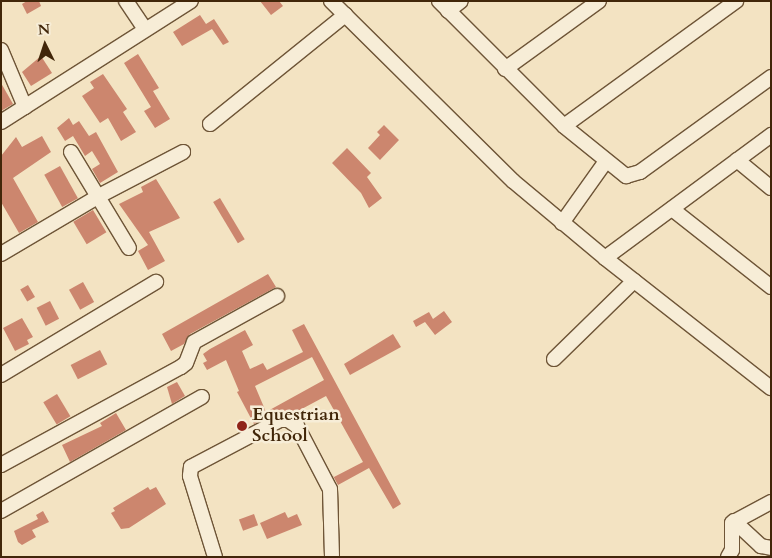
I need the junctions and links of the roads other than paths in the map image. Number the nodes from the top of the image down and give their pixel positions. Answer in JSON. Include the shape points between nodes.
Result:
{"nodes":[{"id":1,"x":126,"y":1,"type":"edge"},
{"id":2,"x":191,"y":1,"type":"edge"},
{"id":3,"x":331,"y":1,"type":"edge"},
{"id":4,"x":461,"y":1,"type":"edge"},
{"id":5,"x":599,"y":1,"type":"edge"},
{"id":6,"x":736,"y":1,"type":"edge"},
{"id":7,"x":443,"y":6,"type":"edge"},
{"id":8,"x":345,"y":15,"type":"junction"},
{"id":9,"x":145,"y":29,"type":"junction"},
{"id":10,"x":1,"y":50,"type":"edge"},
{"id":11,"x":505,"y":69,"type":"junction"},
{"id":12,"x":771,"y":77,"type":"edge"},
{"id":13,"x":25,"y":107,"type":"junction"},
{"id":14,"x":1,"y":122,"type":"edge"},
{"id":15,"x":210,"y":124,"type":"dead end"},
{"id":16,"x":564,"y":126,"type":"junction"},
{"id":17,"x":771,"y":135,"type":"edge"},
{"id":18,"x":71,"y":152,"type":"dead end"},
{"id":19,"x":183,"y":152,"type":"dead end"},
{"id":20,"x":737,"y":160,"type":"junction"},
{"id":21,"x":606,"y":161,"type":"junction"},
{"id":22,"x":771,"y":188,"type":"edge"},
{"id":23,"x":99,"y":196,"type":"junction"},
{"id":24,"x":672,"y":208,"type":"junction"},
{"id":25,"x":562,"y":223,"type":"junction"},
{"id":26,"x":129,"y":248,"type":"dead end"},
{"id":27,"x":1,"y":254,"type":"edge"},
{"id":28,"x":605,"y":258,"type":"junction"},
{"id":29,"x":634,"y":281,"type":"junction"},
{"id":30,"x":156,"y":282,"type":"dead end"},
{"id":31,"x":771,"y":287,"type":"edge"},
{"id":32,"x":277,"y":296,"type":"dead end"},
{"id":33,"x":554,"y":359,"type":"dead end"},
{"id":34,"x":1,"y":375,"type":"edge"},
{"id":35,"x":769,"y":384,"type":"edge"},
{"id":36,"x":202,"y":396,"type":"dead end"},
{"id":37,"x":1,"y":465,"type":"edge"},
{"id":38,"x":771,"y":502,"type":"edge"},
{"id":39,"x":1,"y":511,"type":"edge"},
{"id":40,"x":734,"y":520,"type":"junction"},
{"id":41,"x":771,"y":548,"type":"edge"},
{"id":42,"x":215,"y":557,"type":"edge"},
{"id":43,"x":332,"y":557,"type":"edge"},
{"id":44,"x":728,"y":557,"type":"edge"}],
"edges":[{"from":1,"to":9,"type":"street"},
{"from":2,"to":9,"type":"street"},
{"from":3,"to":8,"type":"street"},
{"from":4,"to":7,"type":"street"},
{"from":5,"to":11,"type":"street"},
{"from":6,"to":16,"type":"street"},
{"from":7,"to":11,"type":"street"},
{"from":8,"to":15,"type":"street"},
{"from":8,"to":25,"type":"street","via":[[484,154]]},
{"from":9,"to":13,"type":"street"},
{"from":10,"to":13,"type":"street"},
{"from":11,"to":16,"type":"street"},
{"from":12,"to":21,"type":"street","via":[[637,174],[623,174]]},
{"from":13,"to":14,"type":"street"},
{"from":16,"to":21,"type":"street"},
{"from":17,"to":20,"type":"street"},
{"from":18,"to":23,"type":"street"},
{"from":19,"to":23,"type":"street"},
{"from":20,"to":22,"type":"street"},
{"from":20,"to":24,"type":"street"},
{"from":21,"to":25,"type":"street"},
{"from":23,"to":26,"type":"street"},
{"from":23,"to":27,"type":"street"},
{"from":24,"to":28,"type":"street"},
{"from":24,"to":31,"type":"street"},
{"from":25,"to":28,"type":"street"},
{"from":28,"to":29,"type":"street"},
{"from":29,"to":33,"type":"street"},
{"from":29,"to":35,"type":"street"},
{"from":30,"to":34,"type":"street"},
{"from":32,"to":37,"type":"street","via":[[194,342],[186,363],[181,367]]},
{"from":36,"to":39,"type":"street"},
{"from":38,"to":40,"type":"street"},
{"from":40,"to":41,"type":"street","via":[[761,546]]},
{"from":40,"to":44,"type":"street","via":[[731,526],[732,550]]},
{"from":42,"to":43,"type":"street","via":[[190,476],[191,468],[280,420],[288,420],[297,426],[330,489]]}]}
